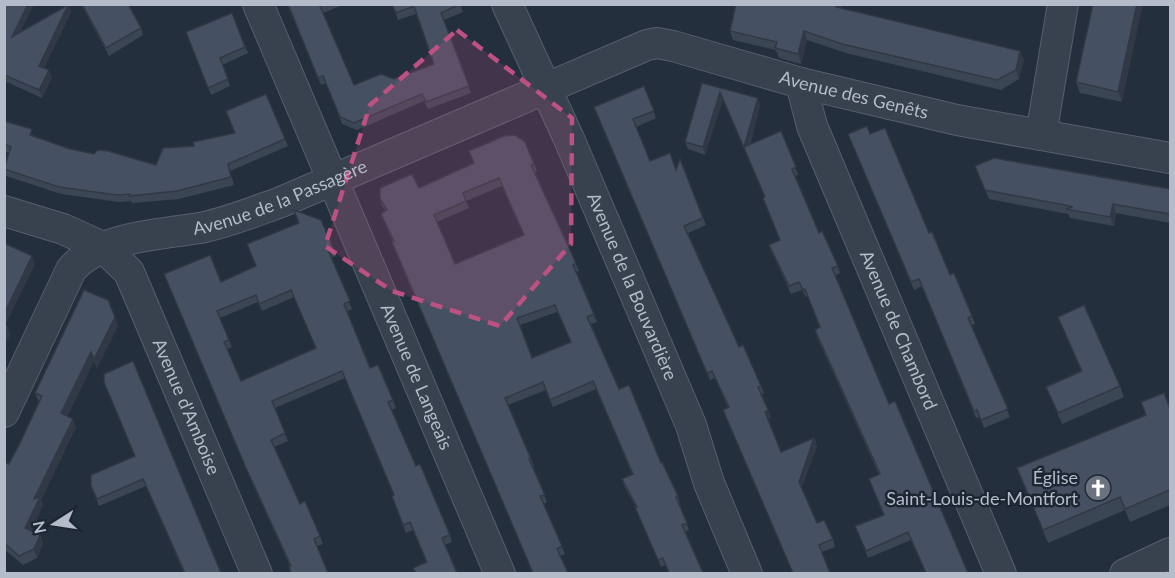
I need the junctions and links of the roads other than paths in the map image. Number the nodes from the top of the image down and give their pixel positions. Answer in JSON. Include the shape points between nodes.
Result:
{"nodes":[{"id":1,"x":258,"y":4,"type":"edge"},
{"id":2,"x":507,"y":4,"type":"edge"},
{"id":3,"x":1063,"y":4,"type":"edge"},
{"id":4,"x":801,"y":83,"type":"junction"},
{"id":5,"x":546,"y":88,"type":"junction"},
{"id":6,"x":1041,"y":135,"type":"junction"},
{"id":7,"x":1170,"y":158,"type":"edge"},
{"id":8,"x":333,"y":180,"type":"junction"},
{"id":9,"x":4,"y":211,"type":"edge"},
{"id":10,"x":103,"y":247,"type":"junction"},
{"id":11,"x":4,"y":412,"type":"edge"},
{"id":12,"x":1170,"y":553,"type":"edge"},
{"id":13,"x":257,"y":573,"type":"edge"},
{"id":14,"x":500,"y":573,"type":"edge"},
{"id":15,"x":747,"y":573,"type":"edge"},
{"id":16,"x":1001,"y":573,"type":"edge"},
{"id":17,"x":1125,"y":573,"type":"edge"}],
"edges":[{"from":1,"to":8,"type":"street","name":"Avenue de Langeais"},
{"from":2,"to":5,"type":"street","name":"Avenue de la Bouvardière"},
{"from":3,"to":6,"type":"street"},
{"from":4,"to":5,"type":"street","name":"Avenue des Genêts","via":[[657,43]]},
{"from":4,"to":6,"type":"street","name":"Avenue des Genêts","via":[[957,120]]},
{"from":4,"to":16,"type":"street","name":"Avenue de Chambord","via":[[812,126]]},
{"from":5,"to":8,"type":"street","name":"Avenue de la Passagère"},
{"from":5,"to":15,"type":"street","name":"Avenue de la Bouvardière","via":[[691,424],[709,483]]},
{"from":6,"to":7,"type":"street","name":"Avenue des Genêts"},
{"from":8,"to":10,"type":"street","name":"Avenue de la Passagère","via":[[223,222]]},
{"from":8,"to":14,"type":"street","name":"Avenue de Langeais"},
{"from":9,"to":10,"type":"street","via":[[63,229]]},
{"from":10,"to":11,"type":"street","name":"Avenue de la Passagère","via":[[71,270]]},
{"from":10,"to":13,"type":"street","name":"Avenue d'Amboise","via":[[129,272]]},
{"from":12,"to":17,"type":"street"}]}
